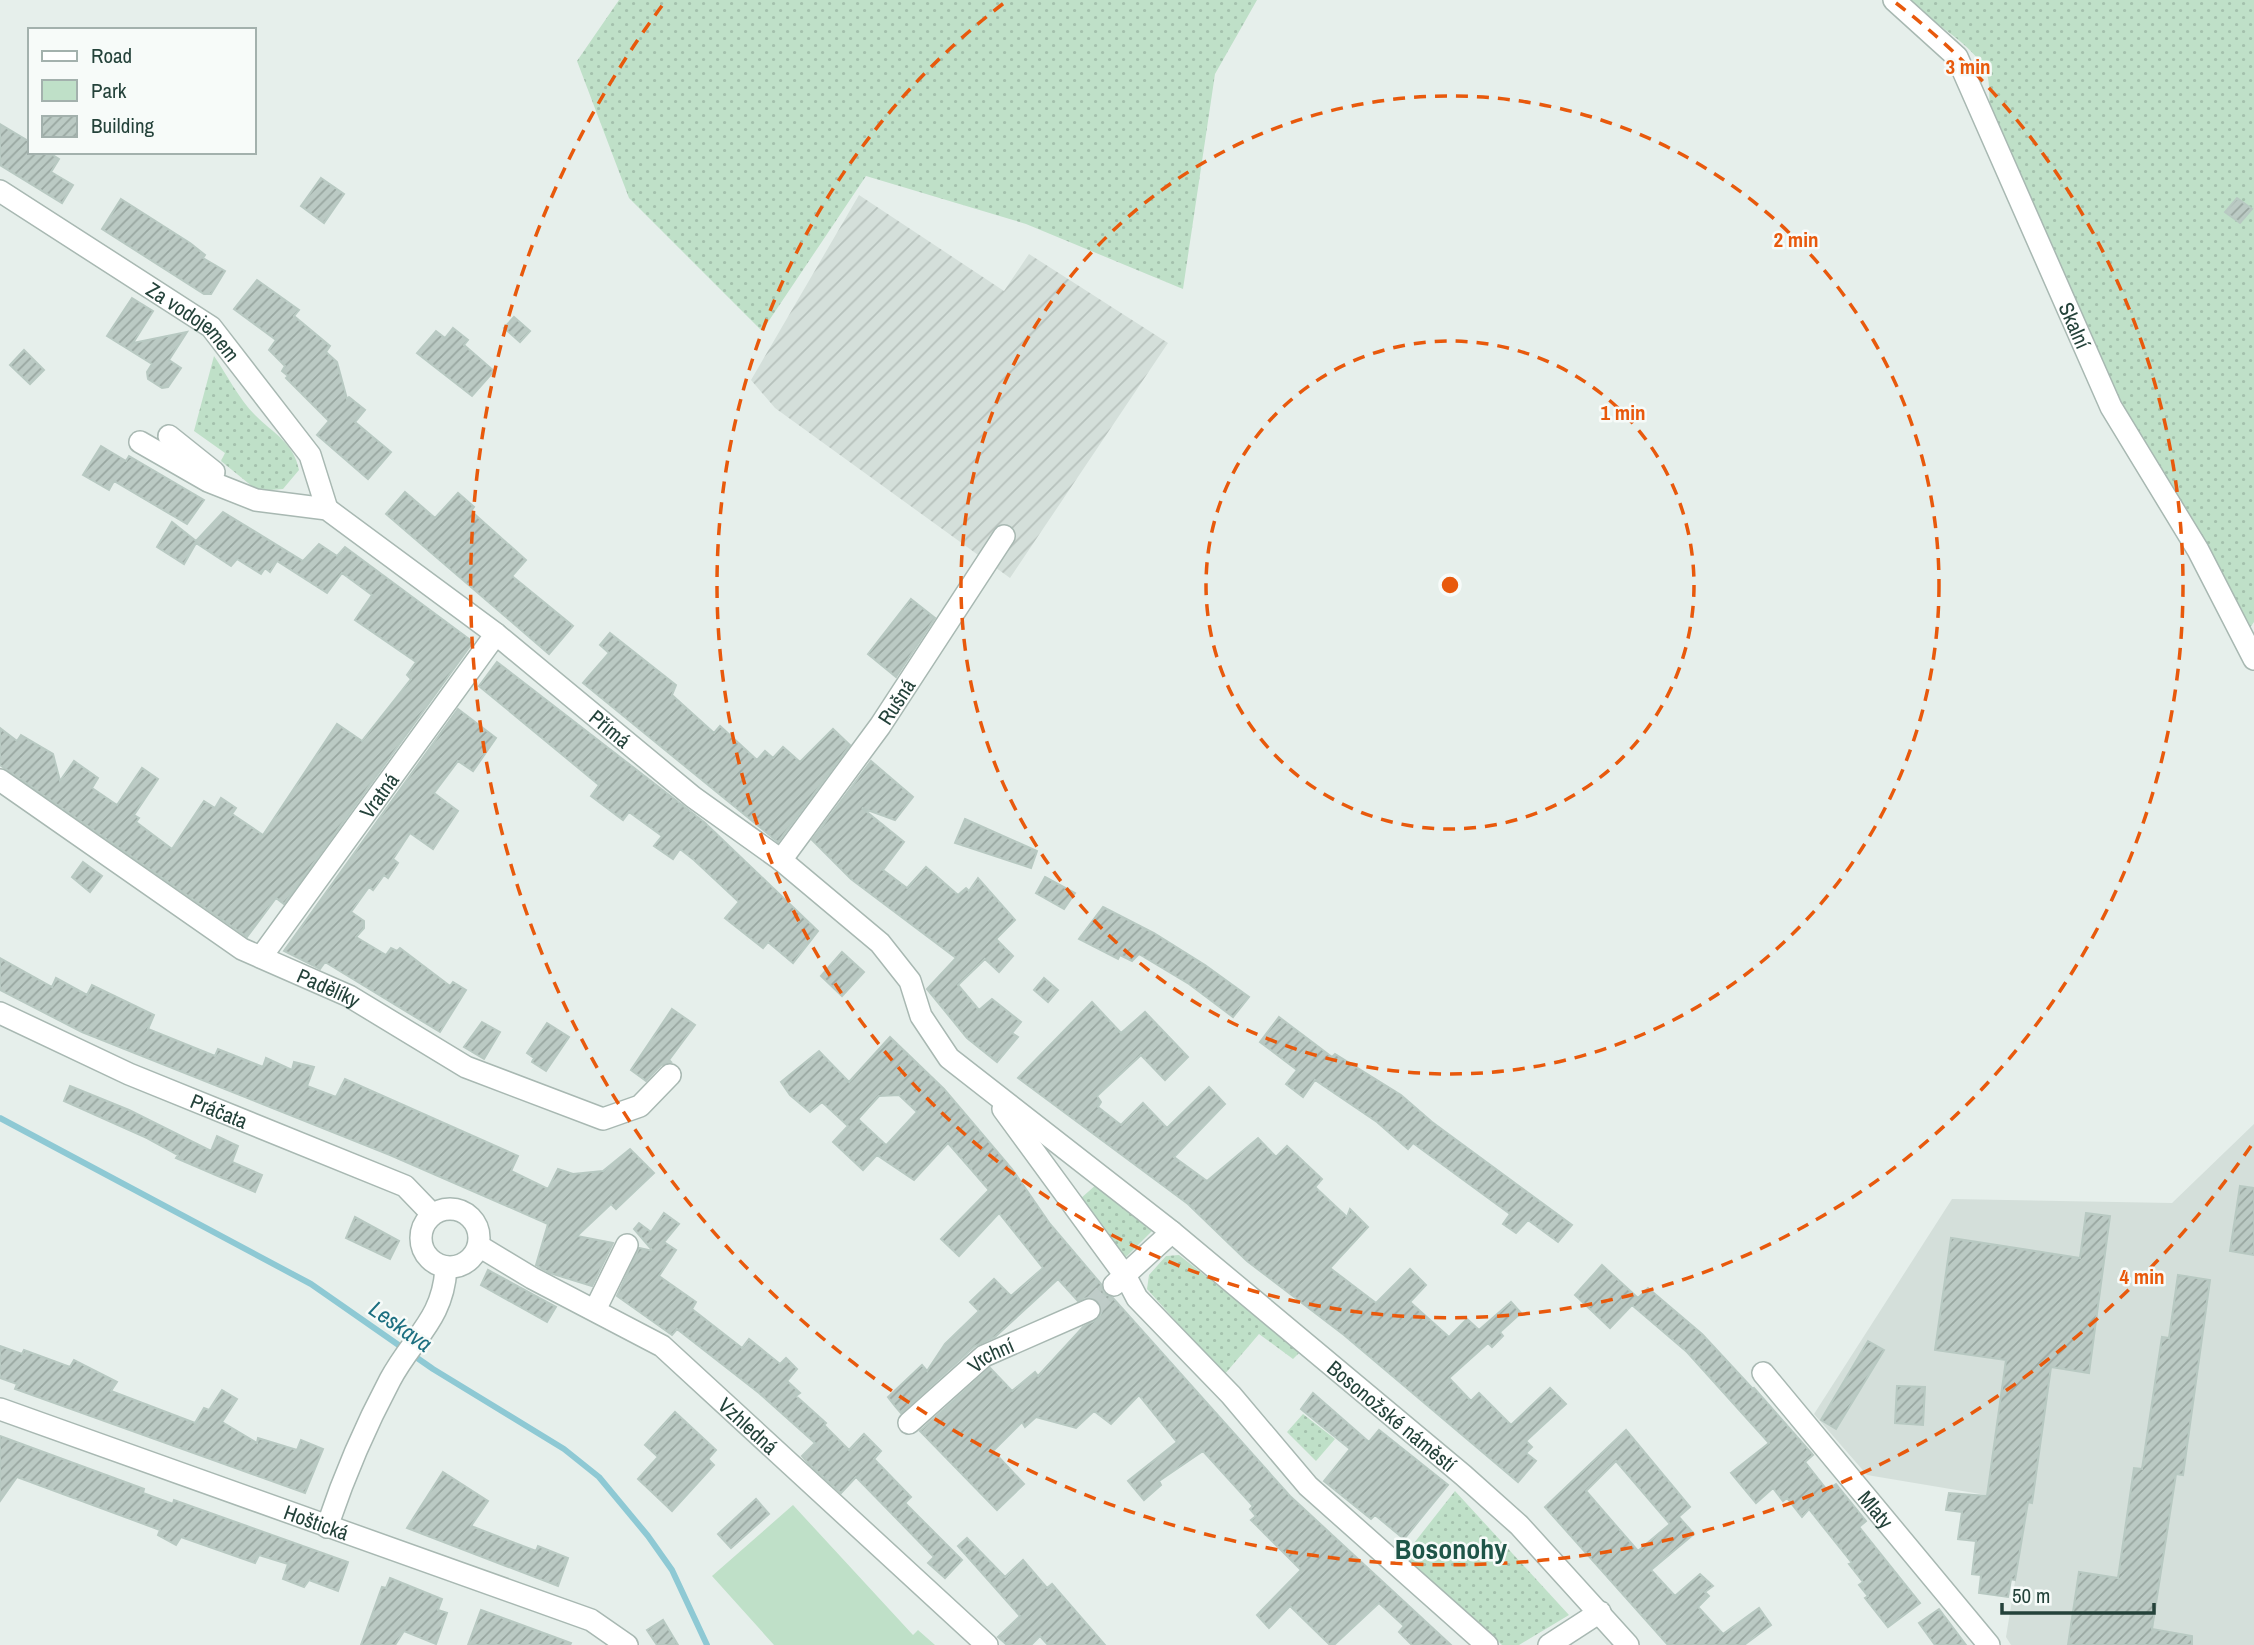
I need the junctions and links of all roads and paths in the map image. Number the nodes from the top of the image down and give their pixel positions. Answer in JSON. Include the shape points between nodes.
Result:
{"nodes":[{"id":1,"x":1894,"y":0,"type":"edge"},
{"id":2,"x":0,"y":191,"type":"edge"},
{"id":3,"x":169,"y":436,"type":"dead end"},
{"id":4,"x":140,"y":442,"type":"dead end"},
{"id":5,"x":256,"y":500,"type":"junction"},
{"id":6,"x":327,"y":509,"type":"junction"},
{"id":7,"x":1004,"y":536,"type":"dead end"},
{"id":8,"x":496,"y":634,"type":"junction"},
{"id":9,"x":2254,"y":659,"type":"edge"},
{"id":10,"x":0,"y":780,"type":"edge"},
{"id":11,"x":781,"y":860,"type":"junction"},
{"id":12,"x":261,"y":957,"type":"junction"},
{"id":13,"x":0,"y":1013,"type":"edge"},
{"id":14,"x":921,"y":1016,"type":"joint"},
{"id":15,"x":670,"y":1075,"type":"dead end"},
{"id":16,"x":995,"y":1096,"type":"junction"},
{"id":17,"x":432,"y":1214,"type":"junction"},
{"id":18,"x":1172,"y":1233,"type":"junction"},
{"id":19,"x":627,"y":1245,"type":"dead end"},
{"id":20,"x":479,"y":1246,"type":"junction"},
{"id":21,"x":446,"y":1267,"type":"junction"},
{"id":22,"x":1120,"y":1281,"type":"junction"},
{"id":23,"x":595,"y":1310,"type":"junction"},
{"id":24,"x":1089,"y":1310,"type":"tunnel mouth"},
{"id":25,"x":1763,"y":1373,"type":"dead end"},
{"id":26,"x":0,"y":1409,"type":"edge"},
{"id":27,"x":909,"y":1423,"type":"dead end"},
{"id":28,"x":327,"y":1527,"type":"junction"},
{"id":29,"x":1600,"y":1612,"type":"junction"},
{"id":30,"x":627,"y":1645,"type":"edge"},
{"id":31,"x":987,"y":1645,"type":"edge"},
{"id":32,"x":1487,"y":1645,"type":"edge"},
{"id":33,"x":1549,"y":1645,"type":"edge"},
{"id":34,"x":1628,"y":1645,"type":"edge"},
{"id":35,"x":1989,"y":1645,"type":"edge"}],
"edges":[{"from":1,"to":9,"type":"street","name":"Skalní","via":[[1957,57],[2111,407],[2197,550]]},
{"from":2,"to":6,"type":"street","name":"Za vodojemem","via":[[211,327],[310,454]]},
{"from":3,"to":5,"type":"street","name":"Přímá"},
{"from":4,"to":5,"type":"street","name":"Přímá","via":[[208,481]]},
{"from":5,"to":6,"type":"street","name":"Přímá"},
{"from":6,"to":8,"type":"street","name":"Přímá"},
{"from":7,"to":11,"type":"street","name":"Rušná","via":[[880,726]]},
{"from":8,"to":11,"type":"street","name":"Přímá","via":[[693,797]]},
{"from":8,"to":12,"type":"street","name":"Vratná"},
{"from":10,"to":12,"type":"street","name":"Padělíky"},
{"from":11,"to":14,"type":"street","name":"Přímá","via":[[880,943],[911,981]]},
{"from":12,"to":15,"type":"street","name":"Padělíky","via":[[349,996],[466,1067],[603,1119],[640,1106]]},
{"from":13,"to":17,"type":"street","name":"Práčata","via":[[129,1074],[405,1186]]},
{"from":14,"to":16,"type":"street","name":"Bosonožské náměstí","via":[[949,1058]]},
{"from":16,"to":18,"type":"street","name":"Bosonožské náměstí"},
{"from":16,"to":22,"type":"street","name":"Bosonožské náměstí"},
{"from":17,"to":20,"type":"street","via":[[452,1208],[465,1213],[478,1229]]},
{"from":17,"to":21,"type":"street","via":[[423,1226],[421,1244],[430,1259]]},
{"from":18,"to":22,"type":"street"},
{"from":18,"to":29,"type":"street","name":"Bosonožské náměstí","via":[[1500,1507]]},
{"from":19,"to":23,"type":"street"},
{"from":20,"to":21,"type":"street","via":[[466,1263]]},
{"from":20,"to":23,"type":"street","name":"Vzhledná"},
{"from":21,"to":28,"type":"street","via":[[441,1303],[390,1380],[348,1468]]},
{"from":22,"to":32,"type":"street","name":"Bosonožské náměstí","via":[[1231,1395],[1308,1486]]},
{"from":23,"to":31,"type":"street","name":"Vzhledná","via":[[662,1346]]},
{"from":24,"to":27,"type":"street","name":"Vrchní","via":[[984,1356]]},
{"from":25,"to":35,"type":"street","name":"Mlaty"},
{"from":26,"to":28,"type":"street","name":"Hoštická"},
{"from":28,"to":30,"type":"street","name":"Hoštická","via":[[591,1620]]},
{"from":29,"to":33,"type":"street"},
{"from":29,"to":34,"type":"street","name":"Bosonožské náměstí"}]}
